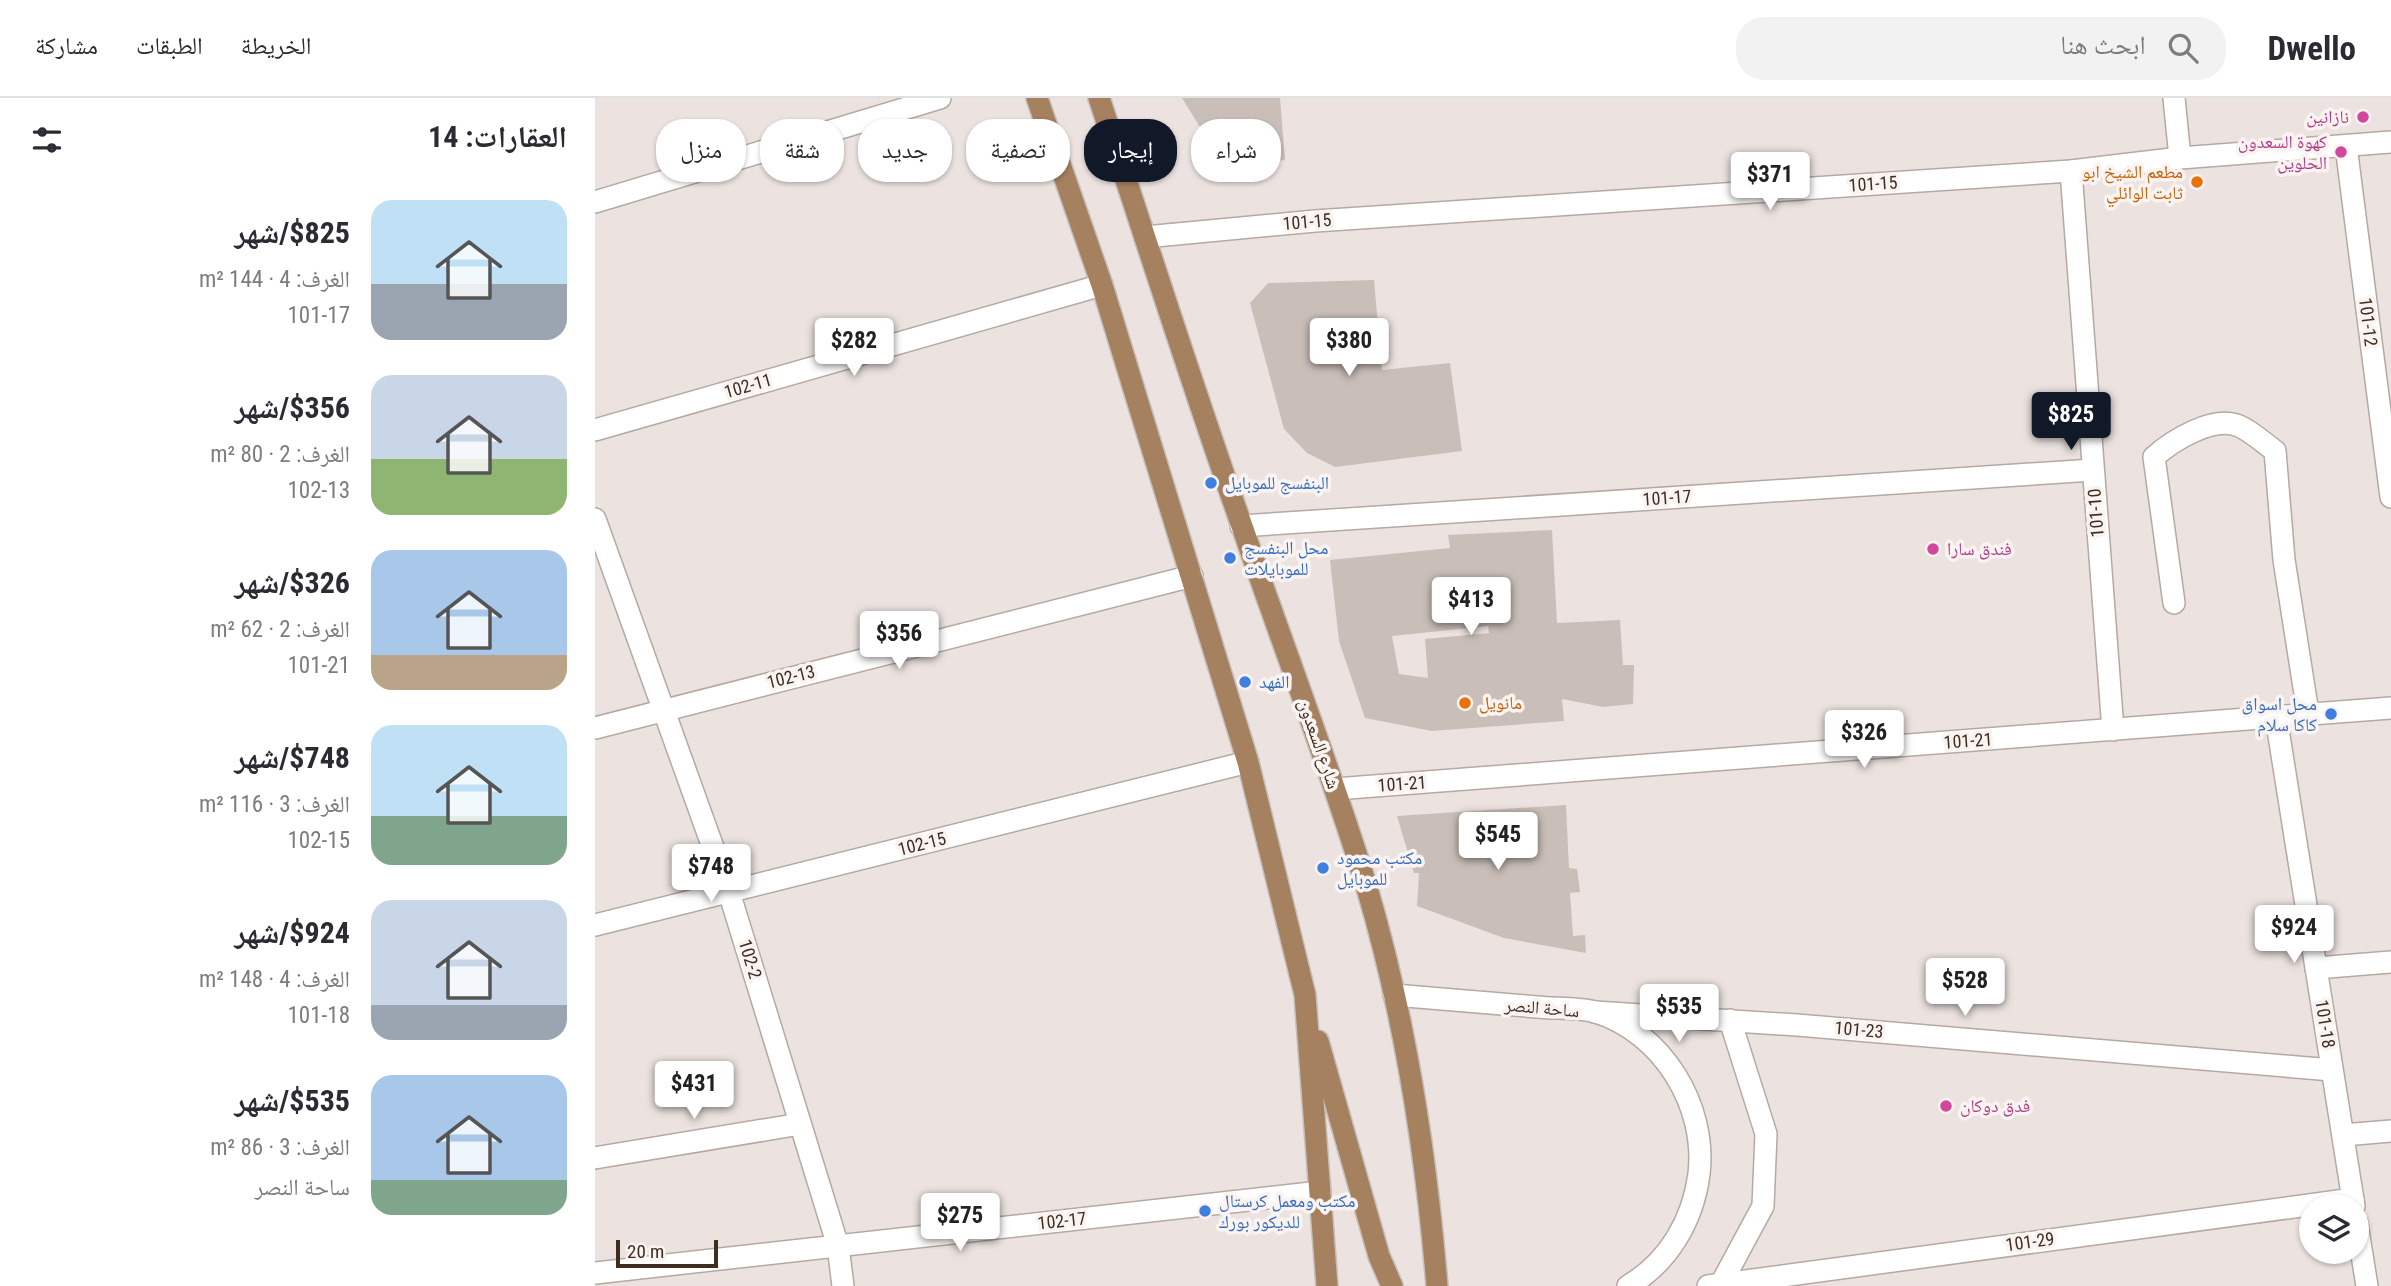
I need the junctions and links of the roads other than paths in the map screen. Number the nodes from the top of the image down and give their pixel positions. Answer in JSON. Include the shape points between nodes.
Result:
{"nodes":[{"id":1,"x":940,"y":98,"type":"edge"},
{"id":2,"x":1037,"y":98,"type":"edge"},
{"id":3,"x":1099,"y":98,"type":"edge"},
{"id":4,"x":2174,"y":98,"type":"edge"},
{"id":5,"x":2391,"y":142,"type":"edge"},
{"id":6,"x":2346,"y":146,"type":"junction"},
{"id":7,"x":2180,"y":158,"type":"junction"},
{"id":8,"x":2071,"y":171,"type":"junction"},
{"id":9,"x":595,"y":202,"type":"edge"},
{"id":10,"x":1146,"y":237,"type":"junction"},
{"id":11,"x":1102,"y":285,"type":"junction"},
{"id":12,"x":595,"y":430,"type":"edge"},
{"id":13,"x":2388,"y":445,"type":"edge"},
{"id":14,"x":2093,"y":470,"type":"junction"},
{"id":15,"x":2391,"y":497,"type":"edge"},
{"id":16,"x":595,"y":519,"type":"edge"},
{"id":17,"x":1241,"y":526,"type":"junction"},
{"id":18,"x":1192,"y":576,"type":"junction"},
{"id":19,"x":2174,"y":603,"type":"dead end"},
{"id":20,"x":2391,"y":708,"type":"edge"},
{"id":21,"x":662,"y":709,"type":"junction"},
{"id":22,"x":2308,"y":713,"type":"junction"},
{"id":23,"x":2276,"y":717,"type":"junction"},
{"id":24,"x":595,"y":728,"type":"edge"},
{"id":25,"x":2113,"y":730,"type":"junction"},
{"id":26,"x":1248,"y":762,"type":"junction"},
{"id":27,"x":1335,"y":789,"type":"junction"},
{"id":28,"x":729,"y":892,"type":"junction"},
{"id":29,"x":595,"y":925,"type":"edge"},
{"id":30,"x":2391,"y":962,"type":"edge"},
{"id":31,"x":2316,"y":968,"type":"junction"},
{"id":32,"x":1305,"y":995,"type":"junction"},
{"id":33,"x":1394,"y":995,"type":"junction"},
{"id":34,"x":1595,"y":1012,"type":"junction"},
{"id":35,"x":1730,"y":1020,"type":"junction"},
{"id":36,"x":2332,"y":1070,"type":"junction"},
{"id":37,"x":800,"y":1124,"type":"junction"},
{"id":38,"x":2391,"y":1131,"type":"edge"},
{"id":39,"x":2343,"y":1135,"type":"junction"},
{"id":40,"x":595,"y":1158,"type":"edge"},
{"id":41,"x":1320,"y":1192,"type":"junction"},
{"id":42,"x":2353,"y":1194,"type":"edge"},
{"id":43,"x":2299,"y":1209,"type":"edge"},
{"id":44,"x":838,"y":1246,"type":"junction"},
{"id":45,"x":2363,"y":1264,"type":"edge"},
{"id":46,"x":595,"y":1273,"type":"edge"},
{"id":47,"x":1714,"y":1285,"type":"edge"},
{"id":48,"x":843,"y":1286,"type":"edge"},
{"id":49,"x":1327,"y":1286,"type":"edge"},
{"id":50,"x":1392,"y":1286,"type":"edge"},
{"id":51,"x":1437,"y":1286,"type":"edge"},
{"id":52,"x":1628,"y":1286,"type":"edge"},
{"id":53,"x":2367,"y":1286,"type":"edge"}],
"edges":[{"from":1,"to":9,"type":"street"},
{"from":2,"to":11,"type":"main road"},
{"from":3,"to":10,"type":"main road","name":"شارع السعدون"},
{"from":4,"to":7,"type":"street"},
{"from":5,"to":6,"type":"street","name":"101-15"},
{"from":6,"to":7,"type":"street","name":"101-15"},
{"from":6,"to":13,"type":"street","name":"101-12"},
{"from":7,"to":8,"type":"street","name":"101-15"},
{"from":8,"to":10,"type":"street","name":"101-15","via":[[1315,221]]},
{"from":8,"to":14,"type":"street","name":"101-10"},
{"from":10,"to":17,"type":"main road","name":"شارع السعدون"},
{"from":11,"to":12,"type":"street","name":"102-11"},
{"from":11,"to":18,"type":"main road"},
{"from":13,"to":15,"type":"street","name":"101-12"},
{"from":14,"to":17,"type":"street","name":"101-17"},
{"from":14,"to":25,"type":"street","name":"101-10"},
{"from":16,"to":21,"type":"street","name":"102-2"},
{"from":17,"to":27,"type":"main road","name":"شارع السعدون"},
{"from":18,"to":21,"type":"street","name":"102-13"},
{"from":18,"to":26,"type":"main road"},
{"from":19,"to":22,"type":"street","via":[[2154,457],[2178,437],[2214,425],[2237,424],[2275,451],[2284,560]]},
{"from":20,"to":22,"type":"street","name":"101-21"},
{"from":21,"to":24,"type":"street","name":"102-13"},
{"from":21,"to":28,"type":"street","name":"102-2"},
{"from":22,"to":23,"type":"street","name":"101-21"},
{"from":23,"to":25,"type":"street","name":"101-21"},
{"from":23,"to":31,"type":"street","name":"101-18"},
{"from":25,"to":27,"type":"street","name":"101-21"},
{"from":26,"to":28,"type":"street","name":"102-15"},
{"from":26,"to":32,"type":"main road"},
{"from":27,"to":33,"type":"main road","name":"شارع السعدون"},
{"from":28,"to":29,"type":"street","name":"102-15"},
{"from":28,"to":37,"type":"street","name":"102-2"},
{"from":30,"to":31,"type":"street"},
{"from":31,"to":36,"type":"street","name":"101-18"},
{"from":32,"to":41,"type":"main road"},
{"from":32,"to":50,"type":"main road","via":[[1379,1256]]},
{"from":33,"to":34,"type":"street","name":"ساحة النصر"},
{"from":33,"to":51,"type":"main road","name":"شارع السعدون","via":[[1415,1103]]},
{"from":34,"to":35,"type":"street","name":"101-23"},
{"from":34,"to":52,"type":"street","name":"ساحة النصر","via":[[1637,1033],[1671,1066],[1693,1107],[1701,1153],[1696,1200],[1676,1242],[1644,1277]]},
{"from":35,"to":36,"type":"street","name":"101-23"},
{"from":35,"to":47,"type":"street","via":[[1766,1134],[1763,1206]]},
{"from":36,"to":39,"type":"street","name":"101-18"},
{"from":37,"to":40,"type":"street"},
{"from":37,"to":44,"type":"street","name":"102-2"},
{"from":38,"to":39,"type":"street"},
{"from":39,"to":42,"type":"street","name":"101-18"},
{"from":41,"to":44,"type":"street","name":"102-17"},
{"from":41,"to":49,"type":"main road"},
{"from":43,"to":47,"type":"street","name":"101-29"},
{"from":44,"to":46,"type":"street","name":"102-17"},
{"from":44,"to":48,"type":"street","name":"102-2"},
{"from":45,"to":53,"type":"street"}]}
